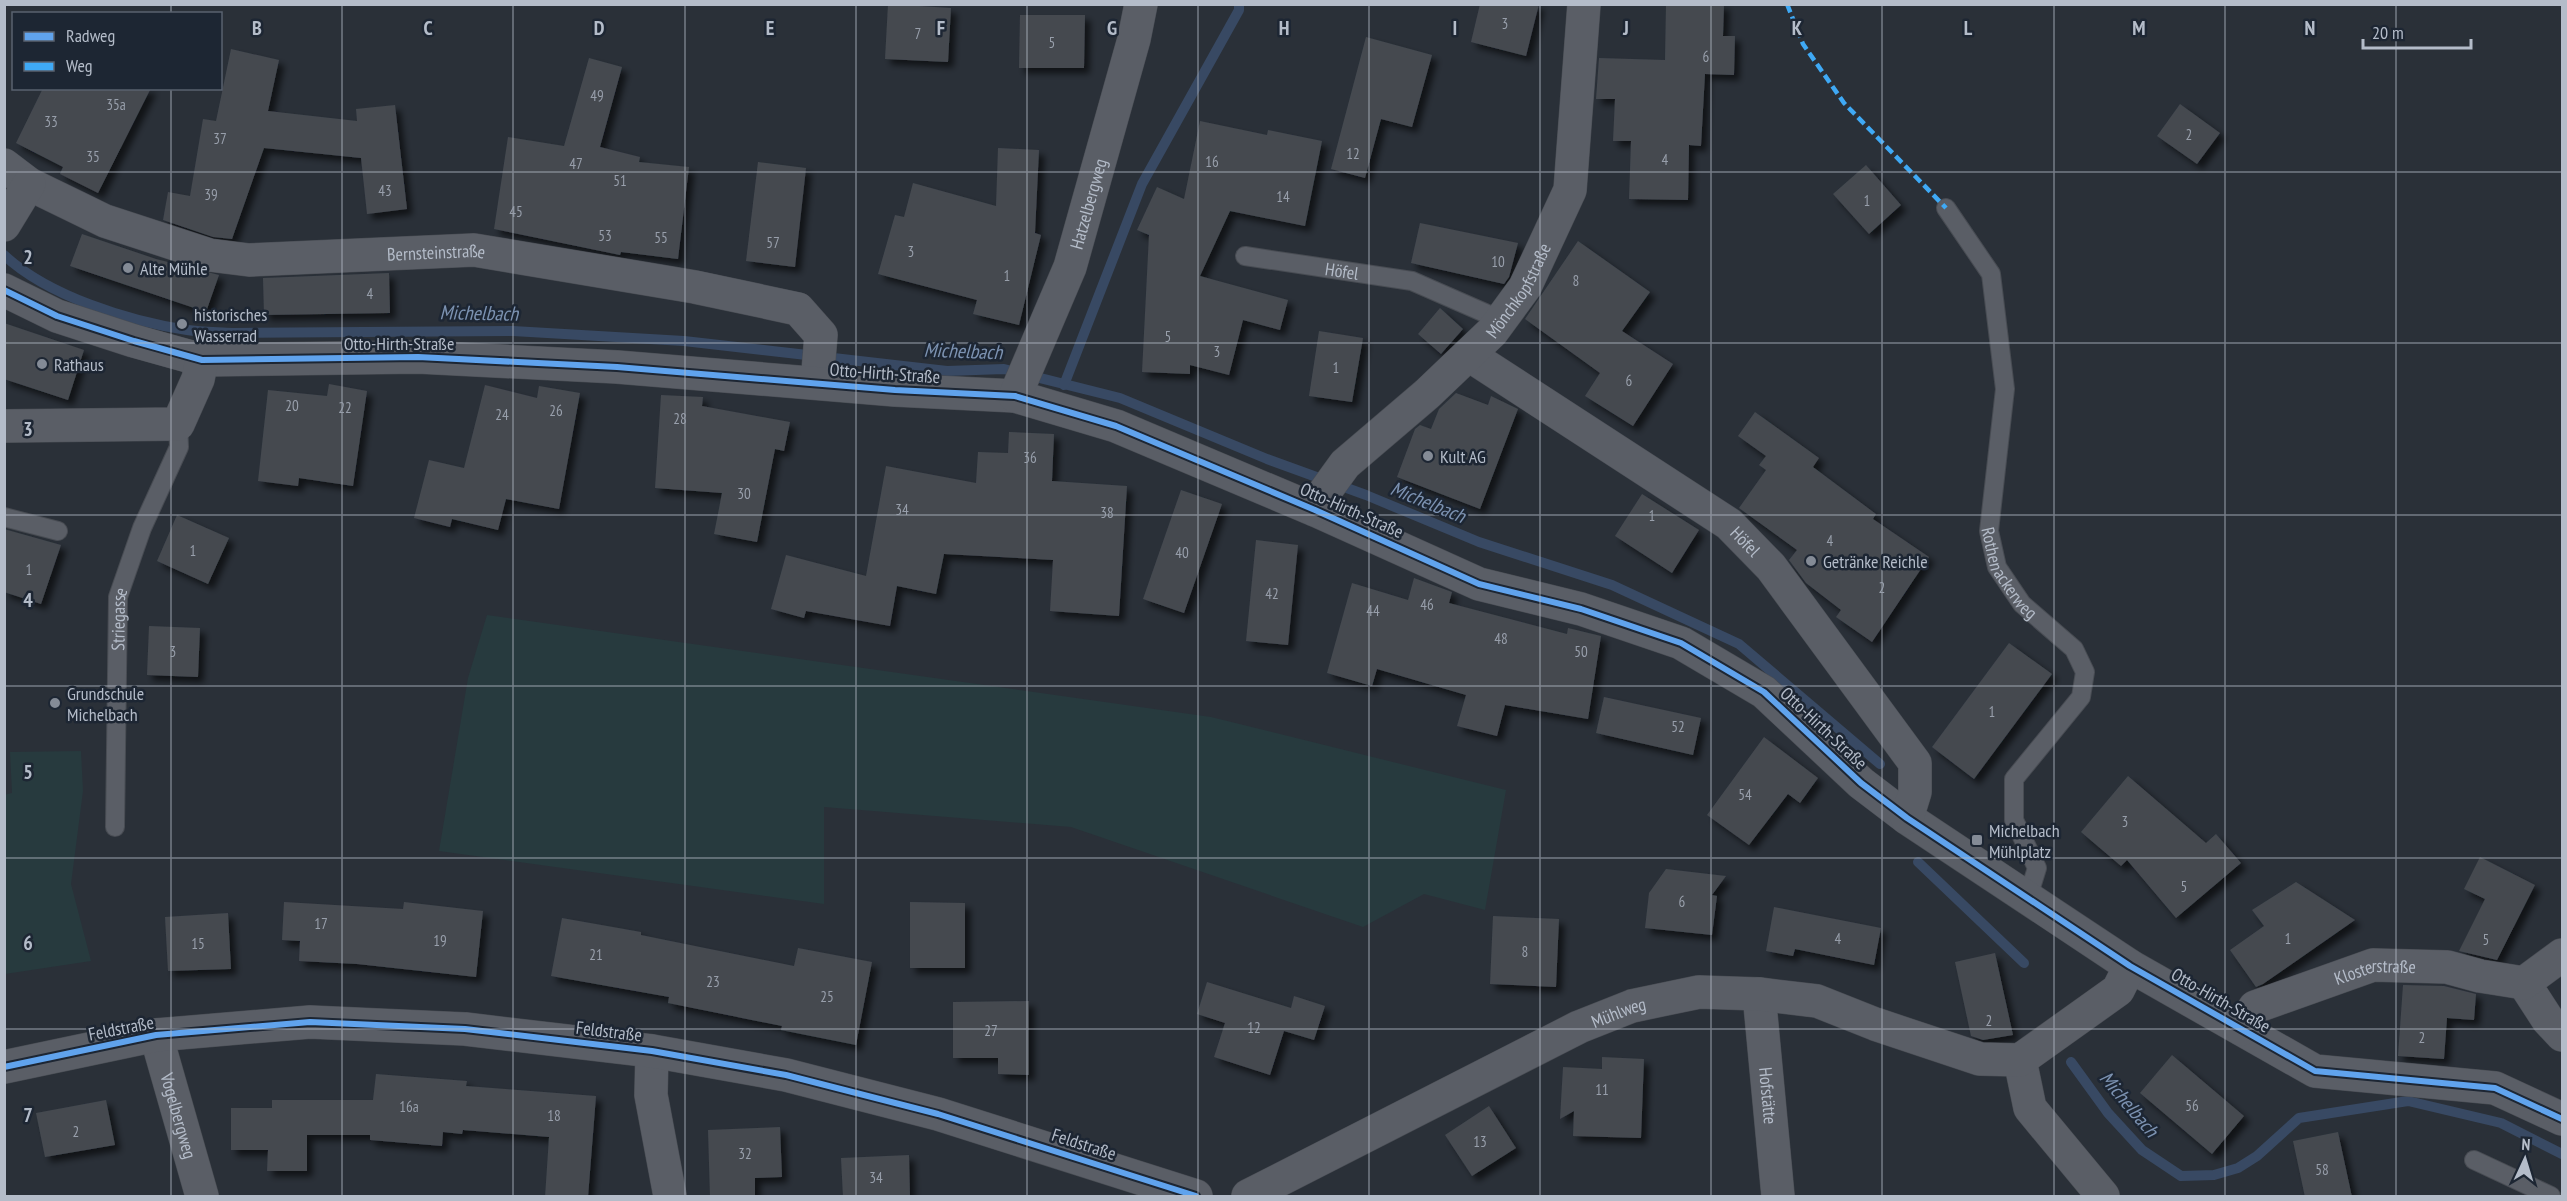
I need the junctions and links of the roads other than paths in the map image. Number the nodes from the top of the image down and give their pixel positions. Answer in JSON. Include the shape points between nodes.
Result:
{"nodes":[{"id":1,"x":1141,"y":4,"type":"edge"},
{"id":2,"x":1584,"y":4,"type":"edge"},
{"id":3,"x":17,"y":175,"type":"edge"},
{"id":4,"x":1946,"y":208,"type":"dead end"},
{"id":5,"x":4,"y":225,"type":"edge"},
{"id":6,"x":1245,"y":256,"type":"dead end"},
{"id":7,"x":4,"y":290,"type":"edge"},
{"id":8,"x":1502,"y":320,"type":"junction"},
{"id":9,"x":1469,"y":355,"type":"junction"},
{"id":10,"x":202,"y":360,"type":"junction"},
{"id":11,"x":818,"y":376,"type":"junction"},
{"id":12,"x":1020,"y":381,"type":"junction"},
{"id":13,"x":178,"y":424,"type":"junction"},
{"id":14,"x":4,"y":426,"type":"edge"},
{"id":15,"x":1320,"y":502,"type":"junction"},
{"id":16,"x":4,"y":517,"type":"edge"},
{"id":17,"x":58,"y":531,"type":"dead end"},
{"id":18,"x":1907,"y":818,"type":"junction"},
{"id":19,"x":115,"y":827,"type":"dead end"},
{"id":20,"x":2028,"y":897,"type":"junction"},
{"id":21,"x":2562,"y":955,"type":"edge"},
{"id":22,"x":2130,"y":966,"type":"junction"},
{"id":23,"x":2524,"y":983,"type":"junction"},
{"id":24,"x":1759,"y":994,"type":"junction"},
{"id":25,"x":2242,"y":1029,"type":"junction"},
{"id":26,"x":156,"y":1035,"type":"junction"},
{"id":27,"x":2562,"y":1035,"type":"edge"},
{"id":28,"x":652,"y":1051,"type":"junction"},
{"id":29,"x":2020,"y":1060,"type":"junction"},
{"id":30,"x":4,"y":1067,"type":"edge"},
{"id":31,"x":2562,"y":1119,"type":"edge"},
{"id":32,"x":2474,"y":1160,"type":"dead end"},
{"id":33,"x":202,"y":1197,"type":"edge"},
{"id":34,"x":670,"y":1197,"type":"edge"},
{"id":35,"x":1196,"y":1197,"type":"edge"},
{"id":36,"x":1248,"y":1197,"type":"edge"},
{"id":37,"x":1778,"y":1197,"type":"edge"},
{"id":38,"x":2103,"y":1197,"type":"edge"},
{"id":39,"x":2551,"y":1197,"type":"edge"}],
"edges":[{"from":1,"to":12,"type":"street","name":"Hatzelbergweg","via":[[1070,267]]},
{"from":2,"to":8,"type":"street","name":"Mönchkopfstraße","via":[[1570,190],[1525,288]]},
{"from":3,"to":5,"type":"street"},
{"from":3,"to":11,"type":"street","name":"Bernsteinstraße","via":[[105,221],[209,255],[249,260],[474,250],[695,287],[798,309],[821,334]]},
{"from":4,"to":20,"type":"lane","name":"Rothenackerweg","via":[[1991,274],[2005,389],[1989,531],[1997,567],[2022,604],[2074,649],[2085,672],[2081,697],[2014,779],[2014,820],[2037,868]]},
{"from":6,"to":8,"type":"lane","name":"Höfel","via":[[1412,281]]},
{"from":7,"to":10,"type":"street","name":"Otto-Hirth-Straße","via":[[57,316]]},
{"from":8,"to":9,"type":"street","name":"Mönchkopfstraße"},
{"from":9,"to":15,"type":"street","name":"Mönchkopfstraße","via":[[1346,464]]},
{"from":9,"to":18,"type":"street","name":"Höfel","via":[[1729,524],[1772,567],[1915,763],[1915,792]]},
{"from":10,"to":11,"type":"street","name":"Otto-Hirth-Straße","via":[[418,357]]},
{"from":10,"to":13,"type":"street"},
{"from":11,"to":12,"type":"street","name":"Otto-Hirth-Straße","via":[[895,390]]},
{"from":12,"to":15,"type":"street","name":"Otto-Hirth-Straße","via":[[1116,426]]},
{"from":13,"to":14,"type":"street"},
{"from":13,"to":19,"type":"lane","name":"Striegasse","via":[[179,447],[142,528],[118,597]]},
{"from":15,"to":18,"type":"street","name":"Otto-Hirth-Straße","via":[[1479,584],[1581,609],[1681,643],[1764,692],[1861,783]]},
{"from":16,"to":17,"type":"lane"},
{"from":18,"to":20,"type":"street","name":"Otto-Hirth-Straße"},
{"from":20,"to":22,"type":"street","name":"Otto-Hirth-Straße"},
{"from":21,"to":23,"type":"street"},
{"from":22,"to":25,"type":"street","name":"Otto-Hirth-Straße"},
{"from":22,"to":29,"type":"street","via":[[2118,990]]},
{"from":23,"to":25,"type":"street","name":"Klosterstraße","via":[[2446,967],[2373,965],[2255,1007]]},
{"from":23,"to":27,"type":"street"},
{"from":24,"to":29,"type":"street","name":"Mühlweg","via":[[1817,1001],[1980,1059]]},
{"from":24,"to":36,"type":"street","name":"Mühlweg","via":[[1699,992],[1632,1006],[1579,1027]]},
{"from":24,"to":37,"type":"street","name":"Hofstätte"},
{"from":25,"to":31,"type":"street","name":"Otto-Hirth-Straße","via":[[2314,1071],[2495,1088]]},
{"from":26,"to":28,"type":"street","name":"Feldstraße","via":[[310,1022],[465,1029]]},
{"from":26,"to":30,"type":"street","name":"Feldstraße"},
{"from":26,"to":33,"type":"street","name":"Vogelbergweg"},
{"from":28,"to":34,"type":"street","name":"Feldstraße","via":[[651,1095]]},
{"from":28,"to":35,"type":"street","name":"Feldstraße","via":[[786,1075],[938,1114]]},
{"from":29,"to":38,"type":"street","via":[[2030,1108]]},
{"from":32,"to":39,"type":"lane"}]}
